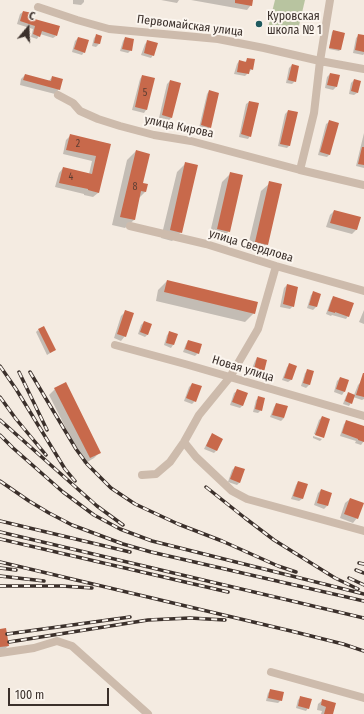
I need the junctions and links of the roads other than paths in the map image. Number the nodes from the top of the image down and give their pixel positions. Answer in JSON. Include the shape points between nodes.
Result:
{"nodes":[{"id":1,"x":330,"y":0,"type":"edge"},
{"id":2,"x":38,"y":7,"type":"dead end"},
{"id":3,"x":320,"y":60,"type":"junction"},
{"id":4,"x":364,"y":69,"type":"edge"},
{"id":5,"x":58,"y":95,"type":"dead end"},
{"id":6,"x":300,"y":170,"type":"junction"},
{"id":7,"x":364,"y":185,"type":"edge"},
{"id":8,"x":130,"y":226,"type":"dead end"},
{"id":9,"x":276,"y":266,"type":"junction"},
{"id":10,"x":364,"y":291,"type":"edge"},
{"id":11,"x":115,"y":345,"type":"dead end"},
{"id":12,"x":230,"y":377,"type":"junction"},
{"id":13,"x":364,"y":416,"type":"edge"},
{"id":14,"x":184,"y":442,"type":"junction"},
{"id":15,"x":142,"y":476,"type":"dead end"},
{"id":16,"x":364,"y":531,"type":"edge"},
{"id":17,"x":0,"y":653,"type":"edge"},
{"id":18,"x":272,"y":672,"type":"dead end"},
{"id":19,"x":364,"y":698,"type":"edge"},
{"id":20,"x":148,"y":714,"type":"edge"}],
"edges":[{"from":1,"to":3,"type":"street"},
{"from":2,"to":3,"type":"street","name":"Первомайская улица","via":[[109,29],[218,39]]},
{"from":3,"to":4,"type":"street","name":"Первомайская улица"},
{"from":3,"to":6,"type":"street","via":[[314,113]]},
{"from":5,"to":6,"type":"street","name":"улица Кирова","via":[[73,103],[80,111],[120,126],[191,141]]},
{"from":6,"to":7,"type":"street","name":"улица Кирова"},
{"from":8,"to":9,"type":"street","name":"улица Свердлова","via":[[206,244]]},
{"from":9,"to":10,"type":"street","name":"улица Свердлова"},
{"from":9,"to":12,"type":"street","via":[[258,329]]},
{"from":11,"to":12,"type":"street","name":"Новая улица"},
{"from":12,"to":13,"type":"street","name":"Новая улица"},
{"from":12,"to":14,"type":"street","via":[[200,415]]},
{"from":14,"to":15,"type":"street","via":[[170,462],[156,474]]},
{"from":14,"to":16,"type":"street","via":[[232,491],[247,498]]},
{"from":17,"to":20,"type":"street","via":[[34,648],[57,641],[72,646]]},
{"from":18,"to":19,"type":"street"}]}
